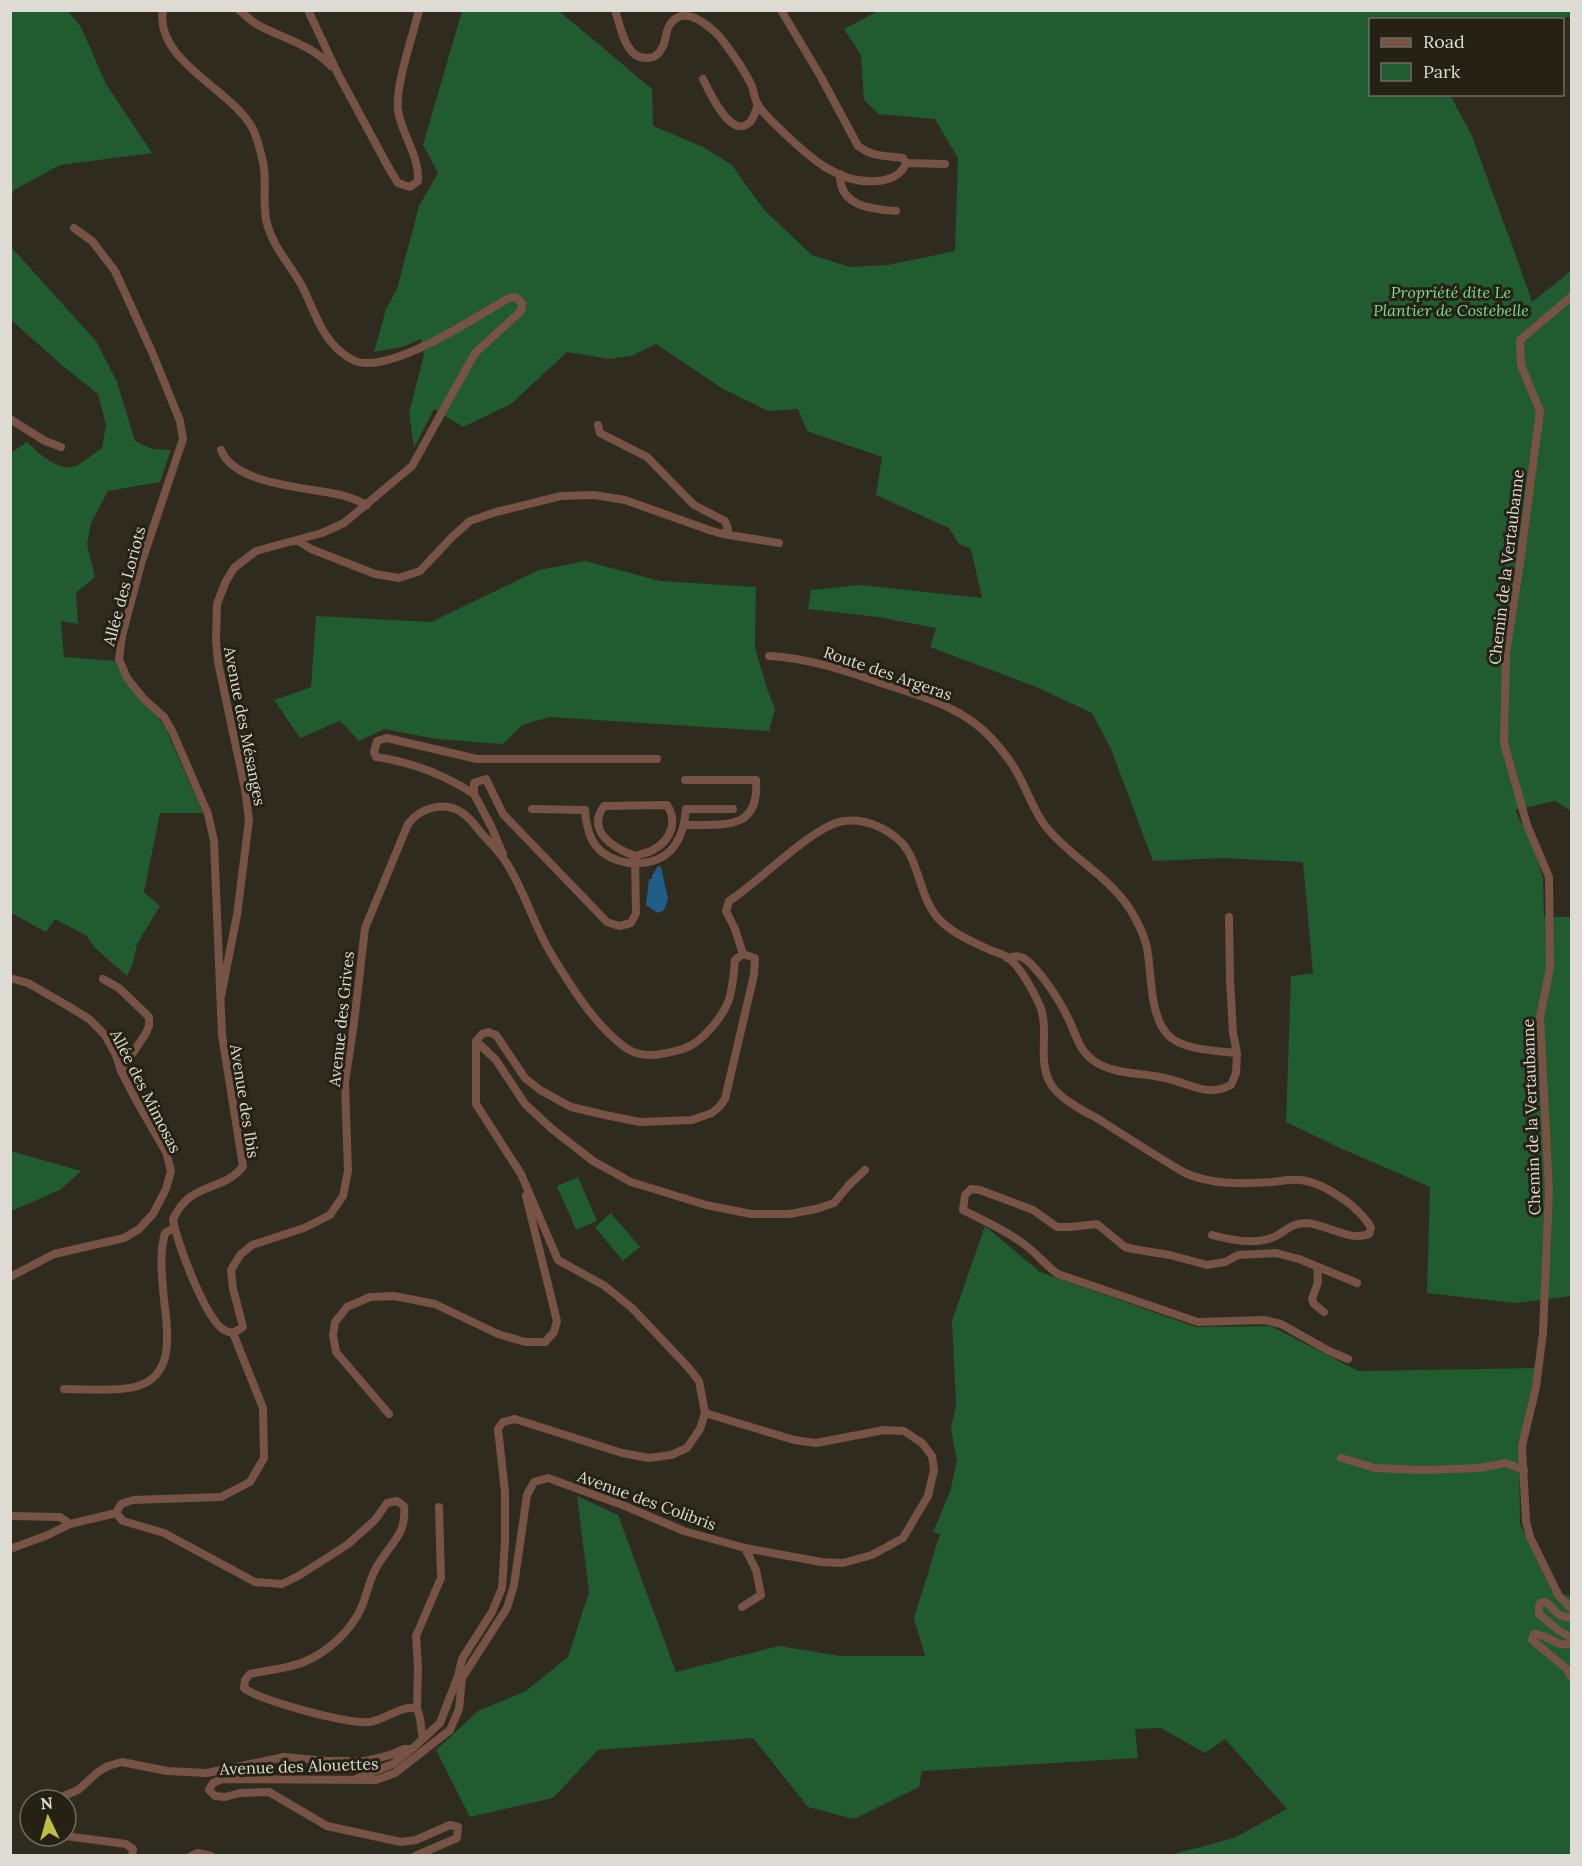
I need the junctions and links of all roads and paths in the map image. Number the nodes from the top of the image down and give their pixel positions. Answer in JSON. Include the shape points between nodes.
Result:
{"nodes":[{"id":1,"x":163,"y":10,"type":"edge"},
{"id":2,"x":239,"y":10,"type":"edge"},
{"id":3,"x":308,"y":10,"type":"edge"},
{"id":4,"x":419,"y":10,"type":"edge"},
{"id":5,"x":615,"y":10,"type":"edge"},
{"id":6,"x":781,"y":10,"type":"edge"},
{"id":7,"x":338,"y":74,"type":"junction"},
{"id":8,"x":703,"y":79,"type":"dead end"},
{"id":9,"x":758,"y":104,"type":"junction"},
{"id":10,"x":906,"y":163,"type":"junction"},
{"id":11,"x":945,"y":164,"type":"dead end"},
{"id":12,"x":840,"y":174,"type":"junction"},
{"id":13,"x":896,"y":211,"type":"dead end"},
{"id":14,"x":74,"y":228,"type":"dead end"},
{"id":15,"x":1572,"y":296,"type":"edge"},
{"id":16,"x":10,"y":419,"type":"edge"},
{"id":17,"x":598,"y":425,"type":"dead end"},
{"id":18,"x":61,"y":447,"type":"dead end"},
{"id":19,"x":221,"y":450,"type":"dead end"},
{"id":20,"x":367,"y":505,"type":"junction"},
{"id":21,"x":723,"y":534,"type":"junction"},
{"id":22,"x":297,"y":540,"type":"junction"},
{"id":23,"x":778,"y":543,"type":"dead end"},
{"id":24,"x":769,"y":656,"type":"dead end"},
{"id":25,"x":657,"y":759,"type":"dead end"},
{"id":26,"x":685,"y":780,"type":"dead end"},
{"id":27,"x":474,"y":794,"type":"junction"},
{"id":28,"x":532,"y":809,"type":"dead end"},
{"id":29,"x":733,"y":809,"type":"dead end"},
{"id":30,"x":684,"y":825,"type":"junction"},
{"id":31,"x":635,"y":860,"type":"junction"},
{"id":32,"x":506,"y":861,"type":"junction"},
{"id":33,"x":1229,"y":917,"type":"dead end"},
{"id":34,"x":743,"y":954,"type":"junction"},
{"id":35,"x":1007,"y":958,"type":"junction"},
{"id":36,"x":10,"y":978,"type":"edge"},
{"id":37,"x":103,"y":979,"type":"dead end"},
{"id":38,"x":221,"y":996,"type":"junction"},
{"id":39,"x":476,"y":1041,"type":"junction"},
{"id":40,"x":1237,"y":1053,"type":"junction"},
{"id":41,"x":121,"y":1071,"type":"junction"},
{"id":42,"x":865,"y":1170,"type":"dead end"},
{"id":43,"x":520,"y":1174,"type":"junction"},
{"id":44,"x":174,"y":1228,"type":"junction"},
{"id":45,"x":1212,"y":1234,"type":"dead end"},
{"id":46,"x":1242,"y":1240,"type":"junction"},
{"id":47,"x":1238,"y":1255,"type":"junction"},
{"id":48,"x":1317,"y":1267,"type":"junction"},
{"id":49,"x":10,"y":1277,"type":"edge"},
{"id":50,"x":1357,"y":1283,"type":"dead end"},
{"id":51,"x":1324,"y":1312,"type":"dead end"},
{"id":52,"x":233,"y":1333,"type":"junction"},
{"id":53,"x":1348,"y":1359,"type":"dead end"},
{"id":54,"x":64,"y":1389,"type":"dead end"},
{"id":55,"x":705,"y":1413,"type":"junction"},
{"id":56,"x":389,"y":1414,"type":"dead end"},
{"id":57,"x":1341,"y":1458,"type":"dead end"},
{"id":58,"x":1524,"y":1470,"type":"junction"},
{"id":59,"x":439,"y":1507,"type":"dead end"},
{"id":60,"x":116,"y":1513,"type":"junction"},
{"id":61,"x":10,"y":1516,"type":"edge"},
{"id":62,"x":70,"y":1524,"type":"junction"},
{"id":63,"x":745,"y":1548,"type":"junction"},
{"id":64,"x":10,"y":1549,"type":"edge"},
{"id":65,"x":742,"y":1607,"type":"dead end"},
{"id":66,"x":1572,"y":1609,"type":"edge"},
{"id":67,"x":1572,"y":1616,"type":"edge"},
{"id":68,"x":460,"y":1677,"type":"junction"},
{"id":69,"x":1572,"y":1678,"type":"edge"},
{"id":70,"x":417,"y":1709,"type":"junction"},
{"id":71,"x":423,"y":1739,"type":"junction"},
{"id":72,"x":413,"y":1748,"type":"junction"},
{"id":73,"x":422,"y":1754,"type":"joint"},
{"id":74,"x":351,"y":1781,"type":"junction"},
{"id":75,"x":78,"y":1790,"type":"edge"},
{"id":76,"x":78,"y":1838,"type":"edge"},
{"id":77,"x":132,"y":1856,"type":"edge"},
{"id":78,"x":191,"y":1856,"type":"edge"},
{"id":79,"x":211,"y":1856,"type":"edge"},
{"id":80,"x":416,"y":1856,"type":"edge"}],
"edges":[{"from":1,"to":20,"type":"street","name":"Avenue des Mésanges","via":[[164,35],[177,54],[236,108],[252,129],[264,168],[266,217],[272,239],[301,284],[326,337],[339,351],[351,360],[375,363],[411,353],[508,298],[516,297],[522,303],[521,311],[475,353],[412,466]]},
{"from":2,"to":7,"type":"street","via":[[256,24],[315,52]]},
{"from":3,"to":7,"type":"street"},
{"from":4,"to":7,"type":"street","via":[[397,107],[419,170],[418,181],[410,187],[399,183]]},
{"from":5,"to":9,"type":"street","via":[[630,51],[638,57],[656,57],[674,20],[687,16],[708,25],[743,70]]},
{"from":6,"to":10,"type":"street","via":[[858,146],[877,156],[903,158]]},
{"from":8,"to":9,"type":"street","via":[[724,117],[734,125],[748,124]]},
{"from":9,"to":12,"type":"street","via":[[812,159]]},
{"from":10,"to":11,"type":"street"},
{"from":10,"to":12,"type":"street","via":[[898,174],[872,182]]},
{"from":12,"to":13,"type":"street","via":[[840,182],[861,206]]},
{"from":14,"to":38,"type":"street","name":"Allée des Loriots","via":[[92,241],[115,271],[180,422],[183,439],[141,564],[119,659],[127,678],[165,717],[208,814],[214,841]]},
{"from":15,"to":58,"type":"street","name":"Chemin de la Vertaubanne","via":[[1520,340],[1521,365],[1540,411],[1506,653],[1504,743],[1527,825],[1549,877],[1550,968],[1540,1017],[1549,1191],[1543,1333],[1522,1446]]},
{"from":16,"to":18,"type":"street"},
{"from":17,"to":21,"type":"street","via":[[600,433],[647,457],[694,505],[725,521],[728,529]]},
{"from":19,"to":20,"type":"street","via":[[224,458],[250,477],[339,494]]},
{"from":20,"to":22,"type":"street","name":"Avenue des Mésanges","via":[[344,523]]},
{"from":21,"to":22,"type":"street","via":[[625,500],[594,495],[561,496],[470,521],[420,571],[399,578],[375,574]]},
{"from":21,"to":23,"type":"street"},
{"from":22,"to":38,"type":"street","name":"Avenue des Mésanges","via":[[256,551],[234,568],[217,604],[218,662],[249,820],[237,915]]},
{"from":24,"to":40,"type":"street","name":"Route des Argeras","via":[[794,657],[837,668],[937,702],[991,737],[1013,766],[1046,827],[1122,896],[1136,919],[1146,946],[1161,1027],[1180,1043]]},
{"from":25,"to":27,"type":"street","via":[[477,759],[387,738],[377,741],[375,757],[426,768]]},
{"from":26,"to":30,"type":"street","via":[[756,780],[757,797],[752,810],[734,824]]},
{"from":27,"to":31,"type":"street","via":[[474,783],[486,779],[503,814],[607,922],[619,926],[631,922],[636,913]]},
{"from":27,"to":32,"type":"street"},
{"from":28,"to":31,"type":"street","via":[[585,810],[588,830],[602,852],[617,860]]},
{"from":29,"to":30,"type":"street","via":[[686,809]]},
{"from":30,"to":31,"type":"street","via":[[668,852],[653,860]]},
{"from":31,"to":31,"type":"street","via":[[653,850],[670,832],[673,813],[667,805],[604,806],[599,814],[604,838]]},
{"from":32,"to":34,"type":"street","via":[[549,951],[591,1015],[627,1049],[661,1055],[692,1046],[715,1024],[730,998],[735,960]]},
{"from":32,"to":52,"type":"street","name":"Avenue des Grives","via":[[464,814],[453,808],[434,806],[419,812],[408,824],[364,928],[345,1083],[348,1172],[343,1196],[330,1215],[252,1245],[240,1255],[231,1270],[243,1327]]},
{"from":33,"to":40,"type":"street"},
{"from":34,"to":35,"type":"street","via":[[726,911],[729,901],[820,831],[842,821],[859,820],[881,827],[903,844],[937,918],[958,935]]},
{"from":34,"to":39,"type":"street","via":[[755,958],[754,975],[725,1099],[712,1113],[692,1120],[640,1122],[571,1107],[525,1078],[496,1035],[488,1032]]},
{"from":35,"to":40,"type":"street","via":[[1024,958],[1046,981],[1082,1050],[1107,1068],[1220,1091],[1231,1086]]},
{"from":35,"to":46,"type":"street","via":[[1025,978],[1041,1007],[1046,1075],[1053,1087],[1071,1102],[1200,1180],[1225,1184],[1299,1179],[1314,1183],[1335,1192],[1371,1228],[1369,1234],[1354,1236],[1304,1223],[1263,1240]]},
{"from":36,"to":41,"type":"street","name":"Allée des Mimosas","via":[[28,983],[89,1019],[105,1035]]},
{"from":37,"to":41,"type":"street","via":[[119,988],[149,1017],[146,1033]]},
{"from":38,"to":44,"type":"street","name":"Avenue des Ibis","via":[[222,1035],[243,1166],[238,1174],[191,1197],[179,1208],[173,1219]]},
{"from":39,"to":42,"type":"street","via":[[496,1060],[525,1104],[552,1129],[593,1161],[632,1182],[706,1205],[751,1214],[789,1214],[834,1203]]},
{"from":39,"to":43,"type":"street","via":[[476,1104]]},
{"from":41,"to":49,"type":"street","name":"Allée des Mimosas","via":[[166,1152],[171,1171],[153,1214],[124,1238],[54,1254]]},
{"from":43,"to":55,"type":"street","via":[[558,1260],[605,1286],[632,1308],[699,1382]]},
{"from":43,"to":56,"type":"street","via":[[557,1321],[555,1332],[545,1342],[525,1342],[498,1334],[435,1304],[393,1296],[370,1297],[347,1307],[335,1322],[336,1352]]},
{"from":44,"to":52,"type":"street","via":[[186,1265],[213,1318]]},
{"from":44,"to":54,"type":"street","via":[[165,1233],[162,1242],[167,1322],[166,1354],[158,1374],[139,1386]]},
{"from":45,"to":46,"type":"street"},
{"from":46,"to":47,"type":"street"},
{"from":47,"to":48,"type":"street","via":[[1276,1253]]},
{"from":47,"to":53,"type":"street","via":[[1207,1265],[1133,1249],[1097,1224],[1058,1227],[1034,1210],[980,1190],[971,1189],[965,1195],[963,1210],[1016,1239],[1058,1274],[1198,1322],[1264,1320],[1281,1324]]},
{"from":48,"to":50,"type":"street"},
{"from":48,"to":51,"type":"street","via":[[1318,1282],[1312,1299]]},
{"from":52,"to":60,"type":"street","via":[[263,1408],[264,1458],[250,1482],[221,1497],[133,1500],[121,1504]]},
{"from":55,"to":63,"type":"street","name":"Avenue des Colibris","via":[[816,1443],[884,1430],[904,1431],[922,1443],[932,1456],[934,1470],[928,1496],[903,1538],[872,1555],[843,1563],[821,1562]]},
{"from":55,"to":68,"type":"street","via":[[687,1448],[649,1458],[516,1419],[503,1422],[498,1429],[505,1492],[502,1588],[492,1612],[462,1659]]},
{"from":57,"to":58,"type":"street","via":[[1375,1468],[1479,1468],[1506,1463]]},
{"from":58,"to":66,"type":"street","via":[[1530,1537],[1559,1596]]},
{"from":59,"to":70,"type":"street","via":[[441,1578],[416,1636]]},
{"from":60,"to":62,"type":"street"},
{"from":60,"to":70,"type":"street","via":[[123,1521],[165,1533],[255,1581],[282,1584],[347,1545],[375,1520],[387,1503],[397,1501],[404,1506],[402,1532],[378,1563],[362,1608],[346,1631],[303,1663],[250,1674],[244,1688],[273,1702],[346,1720],[369,1722],[408,1707]]},
{"from":61,"to":62,"type":"street","via":[[60,1518]]},
{"from":62,"to":64,"type":"street"},
{"from":63,"to":65,"type":"street","via":[[756,1570],[761,1595]]},
{"from":63,"to":68,"type":"street","name":"Avenue des Colibris","via":[[684,1531],[548,1478],[534,1482],[527,1495],[507,1608]]},
{"from":67,"to":69,"type":"street","via":[[1564,1617],[1549,1604],[1540,1604],[1539,1614],[1570,1637],[1571,1643],[1559,1645],[1542,1634],[1534,1635],[1532,1640]]},
{"from":68,"to":71,"type":"street","via":[[440,1723]]},
{"from":68,"to":73,"type":"street","name":"Avenue des Colibris","via":[[459,1709],[450,1730]]},
{"from":70,"to":71,"type":"street","via":[[422,1718]]},
{"from":71,"to":72,"type":"street"},
{"from":72,"to":74,"type":"street","via":[[393,1764]]},
{"from":72,"to":75,"type":"street","via":[[366,1761],[284,1757],[207,1773],[166,1771],[122,1762],[98,1772]]},
{"from":73,"to":74,"type":"street","name":"Avenue des Alouettes","via":[[395,1773],[376,1780]]},
{"from":74,"to":80,"type":"street","name":"Avenue des Alouettes","via":[[222,1779],[209,1790],[215,1796],[225,1797],[269,1792],[327,1826],[401,1842],[416,1840],[450,1825],[458,1827],[457,1838]]},
{"from":76,"to":77,"type":"street","via":[[126,1844],[133,1849]]},
{"from":78,"to":79,"type":"street"}]}
